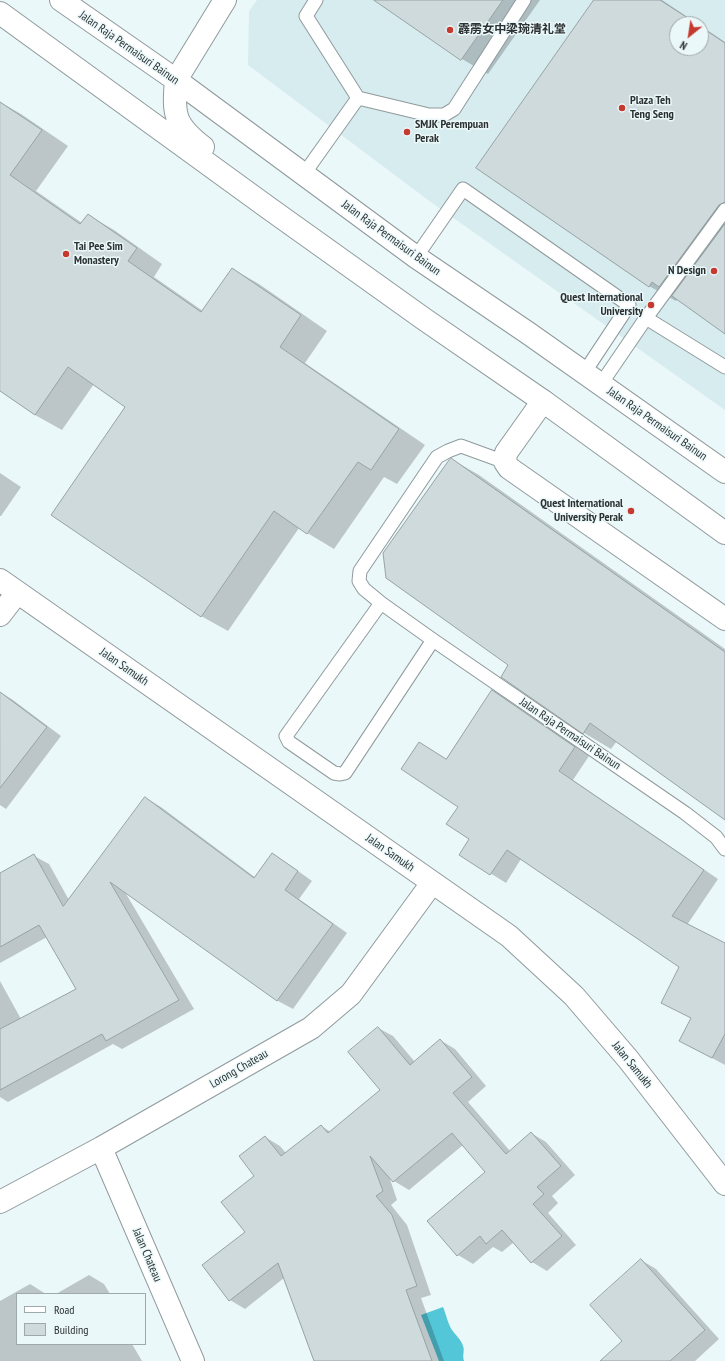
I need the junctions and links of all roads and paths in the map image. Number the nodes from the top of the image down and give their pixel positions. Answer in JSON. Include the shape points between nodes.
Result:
{"nodes":[{"id":1,"x":61,"y":0,"type":"edge"},
{"id":2,"x":225,"y":0,"type":"edge"},
{"id":3,"x":316,"y":0,"type":"edge"},
{"id":4,"x":524,"y":0,"type":"edge"},
{"id":5,"x":0,"y":13,"type":"edge"},
{"id":6,"x":176,"y":80,"type":"junction"},
{"id":7,"x":358,"y":98,"type":"junction"},
{"id":8,"x":304,"y":174,"type":"junction"},
{"id":9,"x":270,"y":209,"type":"junction"},
{"id":10,"x":725,"y":210,"type":"edge"},
{"id":11,"x":416,"y":257,"type":"junction"},
{"id":12,"x":646,"y":318,"type":"junction"},
{"id":13,"x":725,"y":367,"type":"edge"},
{"id":14,"x":592,"y":378,"type":"junction"},
{"id":15,"x":543,"y":401,"type":"junction"},
{"id":16,"x":505,"y":462,"type":"junction"},
{"id":17,"x":725,"y":472,"type":"edge"},
{"id":18,"x":725,"y":533,"type":"edge"},
{"id":19,"x":8,"y":586,"type":"edge"},
{"id":20,"x":381,"y":603,"type":"junction"},
{"id":21,"x":0,"y":615,"type":"edge"},
{"id":22,"x":725,"y":619,"type":"edge"},
{"id":23,"x":433,"y":640,"type":"junction"},
{"id":24,"x":725,"y":849,"type":"edge"},
{"id":25,"x":432,"y":883,"type":"junction"},
{"id":26,"x":101,"y":1148,"type":"junction"},
{"id":27,"x":725,"y":1184,"type":"edge"},
{"id":28,"x":0,"y":1202,"type":"edge"},
{"id":29,"x":193,"y":1361,"type":"edge"}],
"edges":[{"from":1,"to":6,"type":"street","name":"Jalan Raja Permaisuri Bainun"},
{"from":2,"to":6,"type":"street"},
{"from":3,"to":7,"type":"lane","via":[[306,16]]},
{"from":4,"to":7,"type":"lane","via":[[454,109],[444,115],[429,115]]},
{"from":5,"to":9,"type":"street"},
{"from":6,"to":8,"type":"street","name":"Jalan Raja Permaisuri Bainun"},
{"from":6,"to":9,"type":"street","via":[[174,103],[179,123],[191,138],[259,188]]},
{"from":7,"to":8,"type":"lane"},
{"from":8,"to":11,"type":"street","name":"Jalan Raja Permaisuri Bainun"},
{"from":9,"to":15,"type":"street"},
{"from":10,"to":12,"type":"lane"},
{"from":11,"to":14,"type":"street","name":"Jalan Raja Permaisuri Bainun"},
{"from":11,"to":14,"type":"lane","via":[[463,190],[476,198],[629,305]]},
{"from":12,"to":13,"type":"lane"},
{"from":12,"to":14,"type":"lane"},
{"from":14,"to":17,"type":"street","name":"Jalan Raja Permaisuri Bainun"},
{"from":15,"to":16,"type":"street","via":[[506,453]]},
{"from":15,"to":18,"type":"street"},
{"from":16,"to":20,"type":"lane","name":"Jalan Raja Permaisuri Bainun","via":[[461,446],[438,457],[360,571],[359,581],[364,589]]},
{"from":16,"to":22,"type":"street","name":"Jalan Raja Permaisuri Bainun","via":[[509,468]]},
{"from":19,"to":21,"type":"street"},
{"from":19,"to":25,"type":"street","name":"Jalan Samukh"},
{"from":20,"to":23,"type":"lane","name":"Jalan Raja Permaisuri Bainun"},
{"from":20,"to":23,"type":"lane","via":[[286,736],[289,742],[334,773],[345,772]]},
{"from":23,"to":24,"type":"lane","name":"Jalan Raja Permaisuri Bainun","via":[[685,813],[716,837]]},
{"from":25,"to":26,"type":"street","name":"Lorong Chateau","via":[[351,994],[311,1028]]},
{"from":25,"to":27,"type":"street","name":"Jalan Samukh","via":[[509,936],[574,996],[628,1059]]},
{"from":26,"to":28,"type":"street","name":"Lorong Chateau"},
{"from":26,"to":29,"type":"street","name":"Jalan Chateau"}]}
